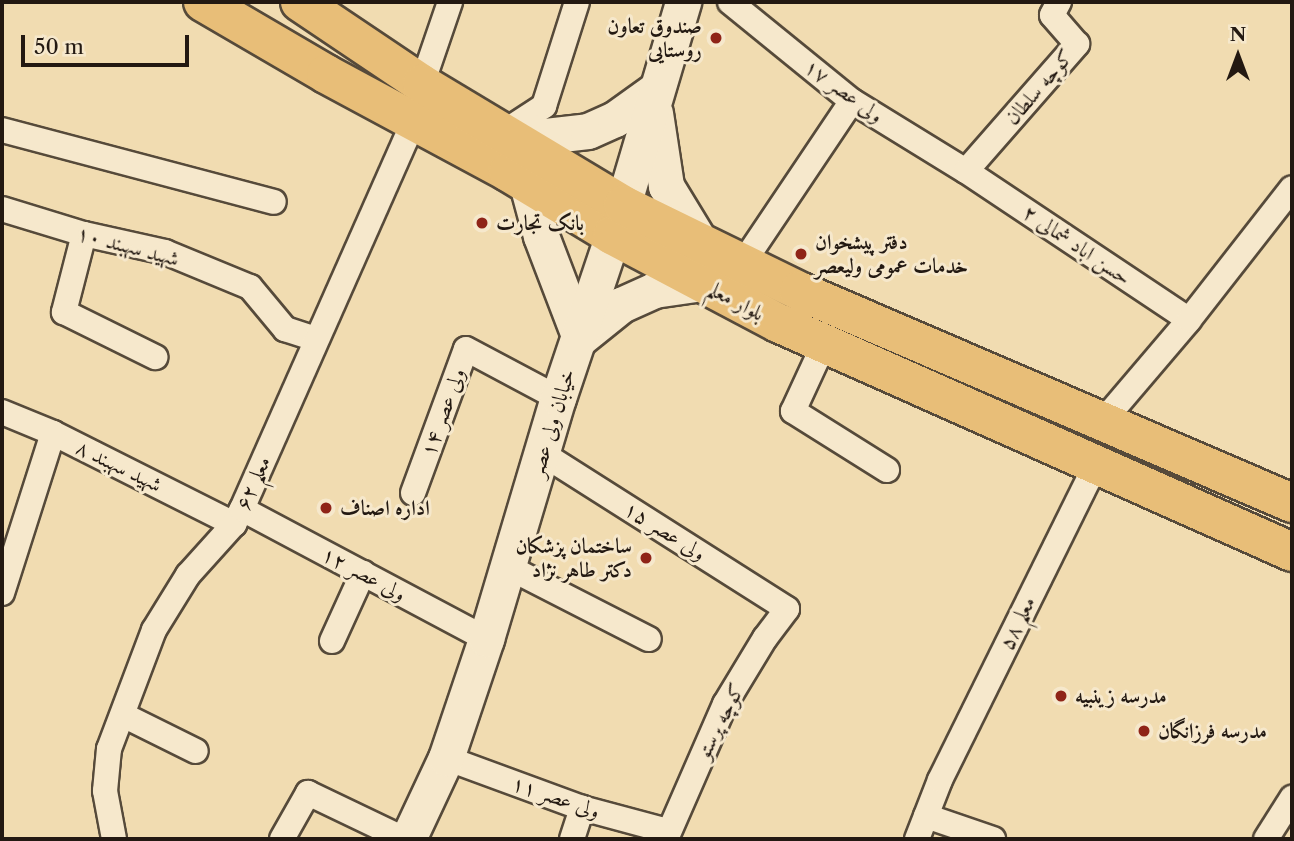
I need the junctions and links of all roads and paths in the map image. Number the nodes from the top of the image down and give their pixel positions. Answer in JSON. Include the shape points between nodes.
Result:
{"nodes":[{"id":1,"x":203,"y":2,"type":"edge"},
{"id":2,"x":450,"y":2,"type":"edge"},
{"id":3,"x":576,"y":2,"type":"edge"},
{"id":4,"x":683,"y":2,"type":"edge"},
{"id":5,"x":730,"y":2,"type":"edge"},
{"id":6,"x":1059,"y":2,"type":"edge"},
{"id":7,"x":305,"y":3,"type":"edge"},
{"id":8,"x":422,"y":84,"type":"junction"},
{"id":9,"x":654,"y":93,"type":"junction"},
{"id":10,"x":852,"y":101,"type":"junction"},
{"id":11,"x":414,"y":121,"type":"junction"},
{"id":12,"x":2,"y":131,"type":"edge"},
{"id":13,"x":520,"y":156,"type":"junction"},
{"id":14,"x":966,"y":171,"type":"junction"},
{"id":15,"x":1292,"y":188,"type":"edge"},
{"id":16,"x":274,"y":202,"type":"dead end"},
{"id":17,"x":2,"y":209,"type":"edge"},
{"id":18,"x":617,"y":220,"type":"junction"},
{"id":19,"x":84,"y":234,"type":"junction"},
{"id":20,"x":700,"y":242,"type":"junction"},
{"id":21,"x":743,"y":263,"type":"junction"},
{"id":22,"x":702,"y":283,"type":"junction"},
{"id":23,"x":799,"y":291,"type":"junction"},
{"id":24,"x":1189,"y":320,"type":"junction"},
{"id":25,"x":778,"y":323,"type":"junction"},
{"id":26,"x":580,"y":338,"type":"junction"},
{"id":27,"x":316,"y":339,"type":"junction"},
{"id":28,"x":824,"y":344,"type":"junction"},
{"id":29,"x":155,"y":357,"type":"dead end"},
{"id":30,"x":558,"y":398,"type":"junction"},
{"id":31,"x":2,"y":412,"type":"edge"},
{"id":32,"x":1104,"y":420,"type":"junction"},
{"id":33,"x":53,"y":433,"type":"junction"},
{"id":34,"x":543,"y":454,"type":"junction"},
{"id":35,"x":1095,"y":466,"type":"junction"},
{"id":36,"x":887,"y":470,"type":"dead end"},
{"id":37,"x":413,"y":493,"type":"dead end"},
{"id":38,"x":1292,"y":503,"type":"edge"},
{"id":39,"x":238,"y":516,"type":"junction"},
{"id":40,"x":1292,"y":552,"type":"edge"},
{"id":41,"x":508,"y":567,"type":"junction"},
{"id":42,"x":363,"y":573,"type":"junction"},
{"id":43,"x":2,"y":593,"type":"edge"},
{"id":44,"x":787,"y":609,"type":"joint"},
{"id":45,"x":486,"y":639,"type":"junction"},
{"id":46,"x":649,"y":639,"type":"dead end"},
{"id":47,"x":332,"y":641,"type":"dead end"},
{"id":48,"x":123,"y":715,"type":"junction"},
{"id":49,"x":196,"y":751,"type":"dead end"},
{"id":50,"x":446,"y":758,"type":"junction"},
{"id":51,"x":1292,"y":797,"type":"edge"},
{"id":52,"x":582,"y":808,"type":"junction"},
{"id":53,"x":926,"y":816,"type":"junction"},
{"id":54,"x":667,"y":835,"type":"edge"},
{"id":55,"x":114,"y":839,"type":"edge"},
{"id":56,"x":282,"y":839,"type":"edge"},
{"id":57,"x":406,"y":839,"type":"edge"},
{"id":58,"x":572,"y":839,"type":"edge"},
{"id":59,"x":917,"y":839,"type":"edge"},
{"id":60,"x":993,"y":839,"type":"edge"},
{"id":61,"x":1266,"y":839,"type":"edge"}],
"edges":[{"from":1,"to":11,"type":"main road","name":"بلوار معلم"},
{"from":2,"to":8,"type":"street"},
{"from":3,"to":13,"type":"street","via":[[544,106]]},
{"from":4,"to":9,"type":"main road","name":"خیابان ولی عصر"},
{"from":5,"to":10,"type":"street","name":"ولی عصر ۱۷"},
{"from":6,"to":14,"type":"street","name":"کوچه سلطان","via":[[1052,15],[1077,44]]},
{"from":7,"to":8,"type":"main road","name":"بلوار معلم"},
{"from":8,"to":13,"type":"main road","name":"بلوار معلم"},
{"from":9,"to":13,"type":"main road","via":[[615,119]]},
{"from":9,"to":18,"type":"main road","name":"خیابان ولی عصر"},
{"from":9,"to":20,"type":"main road","via":[[666,186]]},
{"from":10,"to":14,"type":"street","name":"ولی عصر ۱۷"},
{"from":10,"to":21,"type":"street"},
{"from":11,"to":13,"type":"main road","name":"بلوار معلم"},
{"from":11,"to":27,"type":"street","name":"معلم ۶۲"},
{"from":12,"to":16,"type":"street"},
{"from":13,"to":18,"type":"main road","name":"بلوار معلم"},
{"from":13,"to":26,"type":"main road","via":[[541,236]]},
{"from":14,"to":24,"type":"street","name":"حسن اباد شمالی ۲"},
{"from":15,"to":24,"type":"street"},
{"from":17,"to":19,"type":"street","name":"شهید سهبند ۱۰"},
{"from":18,"to":20,"type":"main road","name":"بلوار معلم"},
{"from":18,"to":22,"type":"main road","name":"بلوار معلم"},
{"from":18,"to":26,"type":"main road","name":"خیابان ولی عصر"},
{"from":19,"to":27,"type":"street","name":"شهید سهبند ۱۰","via":[[165,252],[250,287],[285,329]]},
{"from":19,"to":29,"type":"street","via":[[64,312]]},
{"from":20,"to":21,"type":"main road","name":"بلوار معلم"},
{"from":21,"to":23,"type":"main road","name":"بلوار معلم"},
{"from":22,"to":25,"type":"main road","name":"بلوار معلم"},
{"from":22,"to":26,"type":"main road","via":[[654,290],[621,304]]},
{"from":23,"to":25,"type":"main road","via":[[778,301]]},
{"from":23,"to":32,"type":"main road","name":"بلوار معلم"},
{"from":24,"to":32,"type":"street"},
{"from":25,"to":28,"type":"main road","name":"بلوار معلم"},
{"from":26,"to":30,"type":"main road","name":"خیابان ولی عصر"},
{"from":27,"to":39,"type":"street","name":"معلم ۶۲"},
{"from":28,"to":35,"type":"main road","name":"بلوار معلم"},
{"from":28,"to":36,"type":"street","via":[[793,411]]},
{"from":30,"to":34,"type":"main road","name":"خیابان ولی عصر"},
{"from":30,"to":37,"type":"street","name":"ولی عصر ۱۴","via":[[466,349]]},
{"from":31,"to":33,"type":"street","name":"شهید سهبند ۸"},
{"from":32,"to":38,"type":"main road","name":"بلوار معلم"},
{"from":33,"to":39,"type":"street","name":"شهید سهبند ۸"},
{"from":33,"to":43,"type":"street"},
{"from":34,"to":41,"type":"main road","name":"خیابان ولی عصر"},
{"from":34,"to":44,"type":"street","name":"ولی عصر ۱۵"},
{"from":35,"to":40,"type":"main road","name":"بلوار معلم"},
{"from":35,"to":53,"type":"street","name":"معلم ۵۸"},
{"from":39,"to":42,"type":"street","name":"ولی عصر ۱۲"},
{"from":39,"to":48,"type":"street","name":"معلم ۶۲","via":[[188,575],[154,630]]},
{"from":41,"to":45,"type":"main road","name":"خیابان ولی عصر"},
{"from":41,"to":46,"type":"street"},
{"from":42,"to":45,"type":"street","name":"ولی عصر ۱۲"},
{"from":42,"to":47,"type":"street"},
{"from":44,"to":54,"type":"street","name":"کوچه پرستو","via":[[725,704]]},
{"from":45,"to":50,"type":"main road","name":"خیابان ولی عصر"},
{"from":48,"to":49,"type":"street"},
{"from":48,"to":55,"type":"street","name":"معلم ۶۲","via":[[109,749],[105,791]]},
{"from":50,"to":52,"type":"street","name":"ولی عصر ۱۱"},
{"from":50,"to":57,"type":"main road","name":"خیابان ولی عصر"},
{"from":51,"to":61,"type":"street"},
{"from":52,"to":54,"type":"street","name":"ولی عصر ۱۱"},
{"from":52,"to":58,"type":"street"},
{"from":53,"to":59,"type":"street","name":"معلم ۵۸"},
{"from":53,"to":60,"type":"street"},
{"from":56,"to":57,"type":"street","via":[[308,793]]}]}
